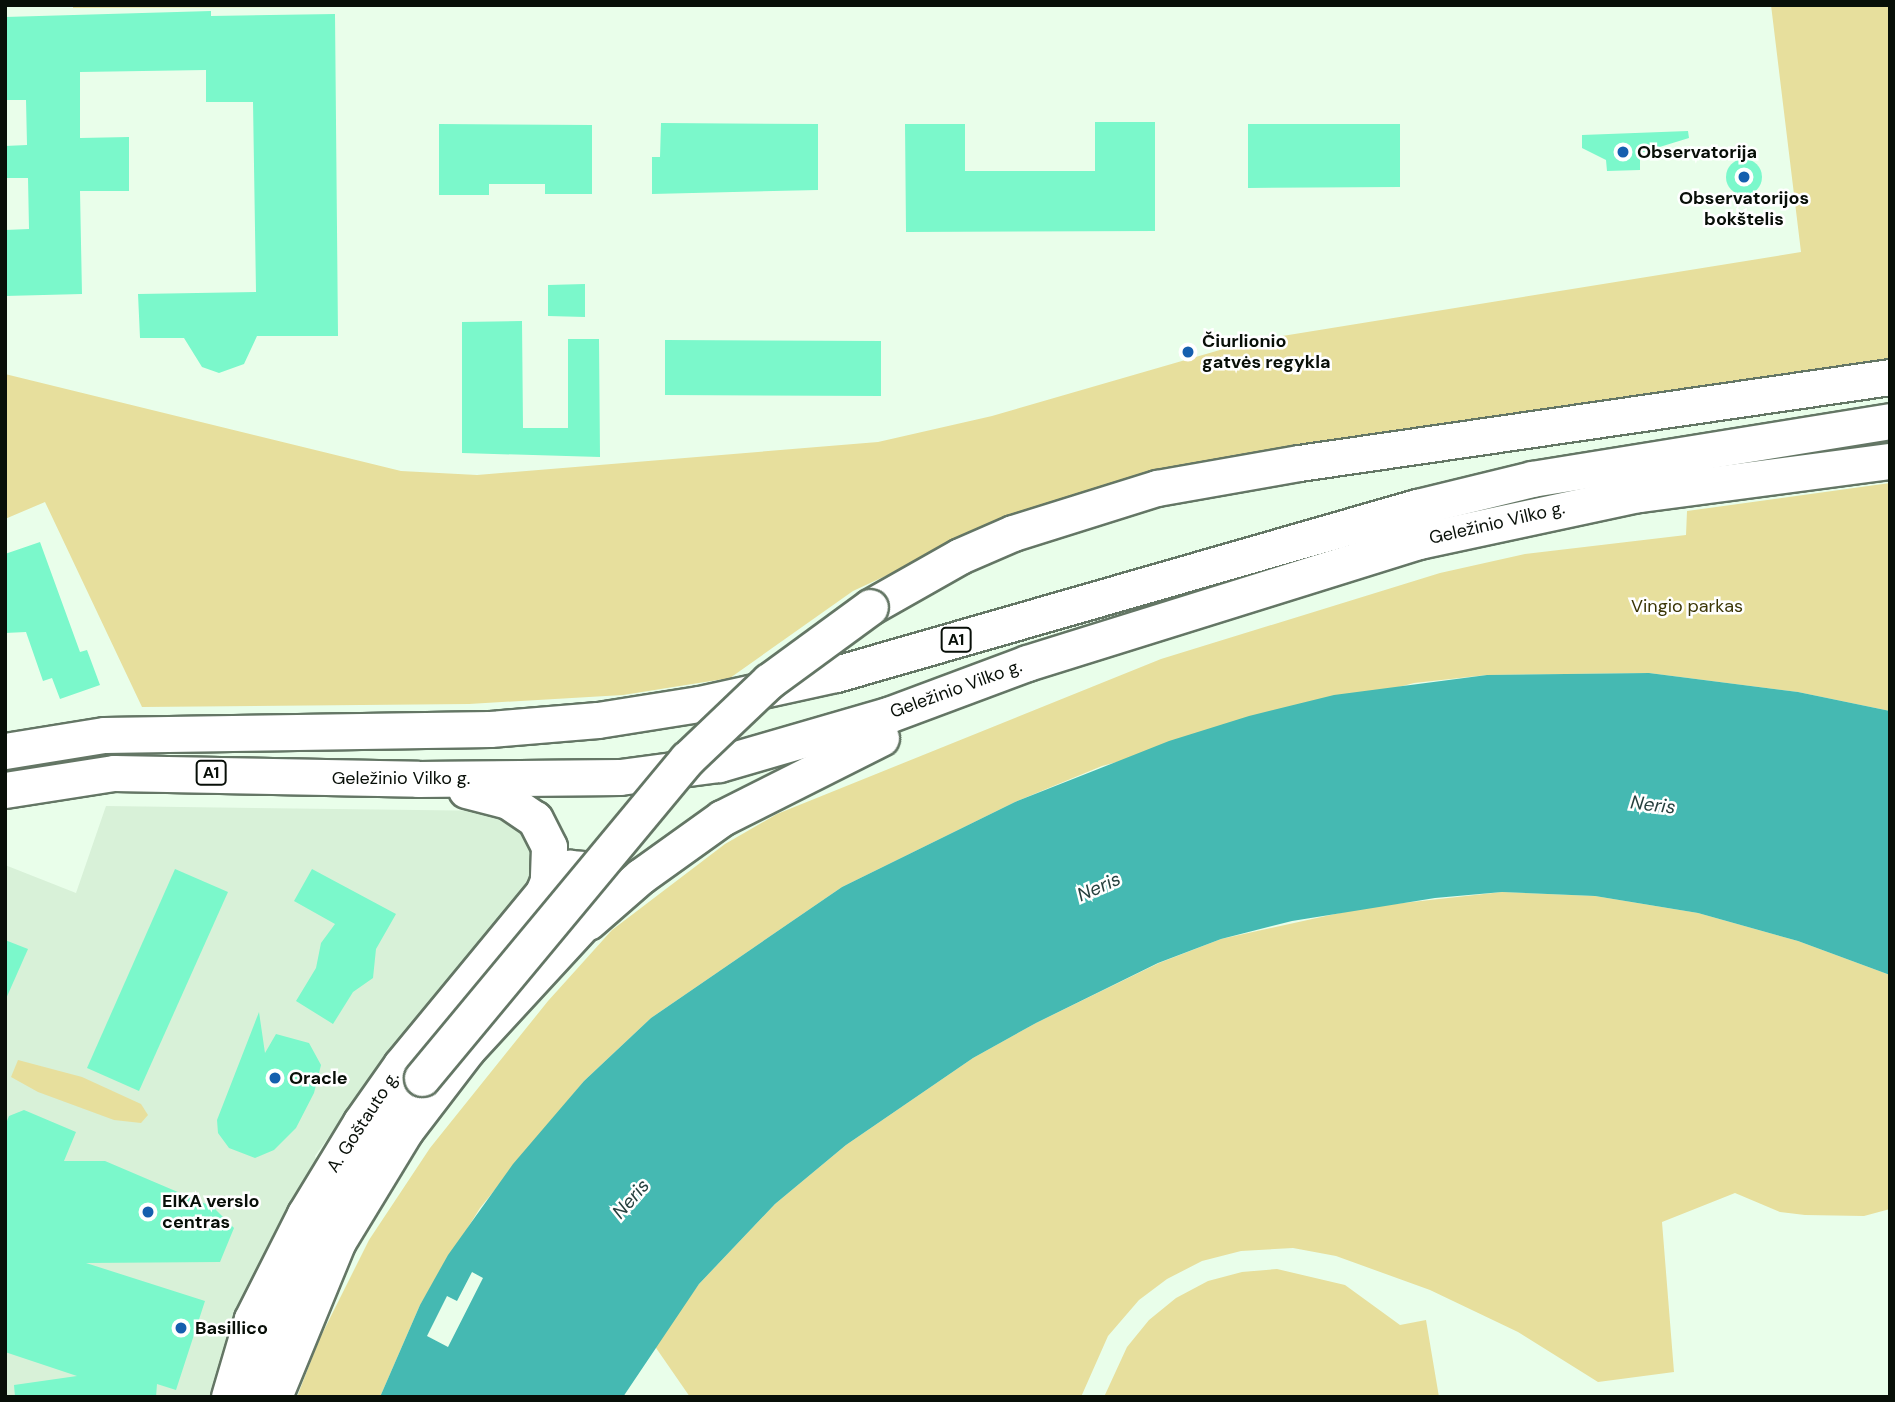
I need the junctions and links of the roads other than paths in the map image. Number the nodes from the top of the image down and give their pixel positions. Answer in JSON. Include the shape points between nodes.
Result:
{"nodes":[{"id":1,"x":1890,"y":377,"type":"edge"},
{"id":2,"x":1890,"y":421,"type":"edge"},
{"id":3,"x":1890,"y":461,"type":"edge"},
{"id":4,"x":1027,"y":663,"type":"junction"},
{"id":5,"x":5,"y":751,"type":"edge"},
{"id":6,"x":418,"y":779,"type":"junction"},
{"id":7,"x":5,"y":790,"type":"edge"},
{"id":8,"x":548,"y":878,"type":"junction"},
{"id":9,"x":588,"y":922,"type":"junction"},
{"id":10,"x":228,"y":1397,"type":"edge"},
{"id":11,"x":245,"y":1397,"type":"edge"},
{"id":12,"x":275,"y":1397,"type":"edge"}],
"edges":[{"from":1,"to":11,"type":"highway","bridge":true,"via":[[1157,488],[1013,533],[960,556],[870,607],[769,681],[687,760],[422,1078],[365,1154],[333,1210]]},
{"from":2,"to":5,"type":"highway","name":"Geležinio Vilko g.","number":"A1","via":[[1532,479],[1417,507],[836,674],[699,704],[598,720],[490,729],[104,735]]},
{"from":3,"to":4,"type":"highway","name":"Geležinio Vilko g.","number":"A1","via":[[1639,494],[1532,514],[1419,541]]},
{"from":4,"to":6,"type":"highway","name":"Geležinio Vilko g.","number":"A1","via":[[888,715],[719,764],[620,777]]},
{"from":4,"to":9,"type":"highway","via":[[722,818],[641,876]]},
{"from":6,"to":7,"type":"highway","name":"Geležinio Vilko g.","number":"A1","via":[[114,773]]},
{"from":6,"to":8,"type":"highway","via":[[508,801],[535,819],[550,847]]},
{"from":8,"to":9,"type":"main road","via":[[570,867],[584,868],[595,876],[598,899]]},
{"from":8,"to":10,"type":"main road","name":"A. Goštauto g.","via":[[542,892],[400,1065],[353,1133],[304,1214],[251,1319]]},
{"from":9,"to":12,"type":"main road","via":[[469,1051],[407,1132],[340,1242]]}]}
